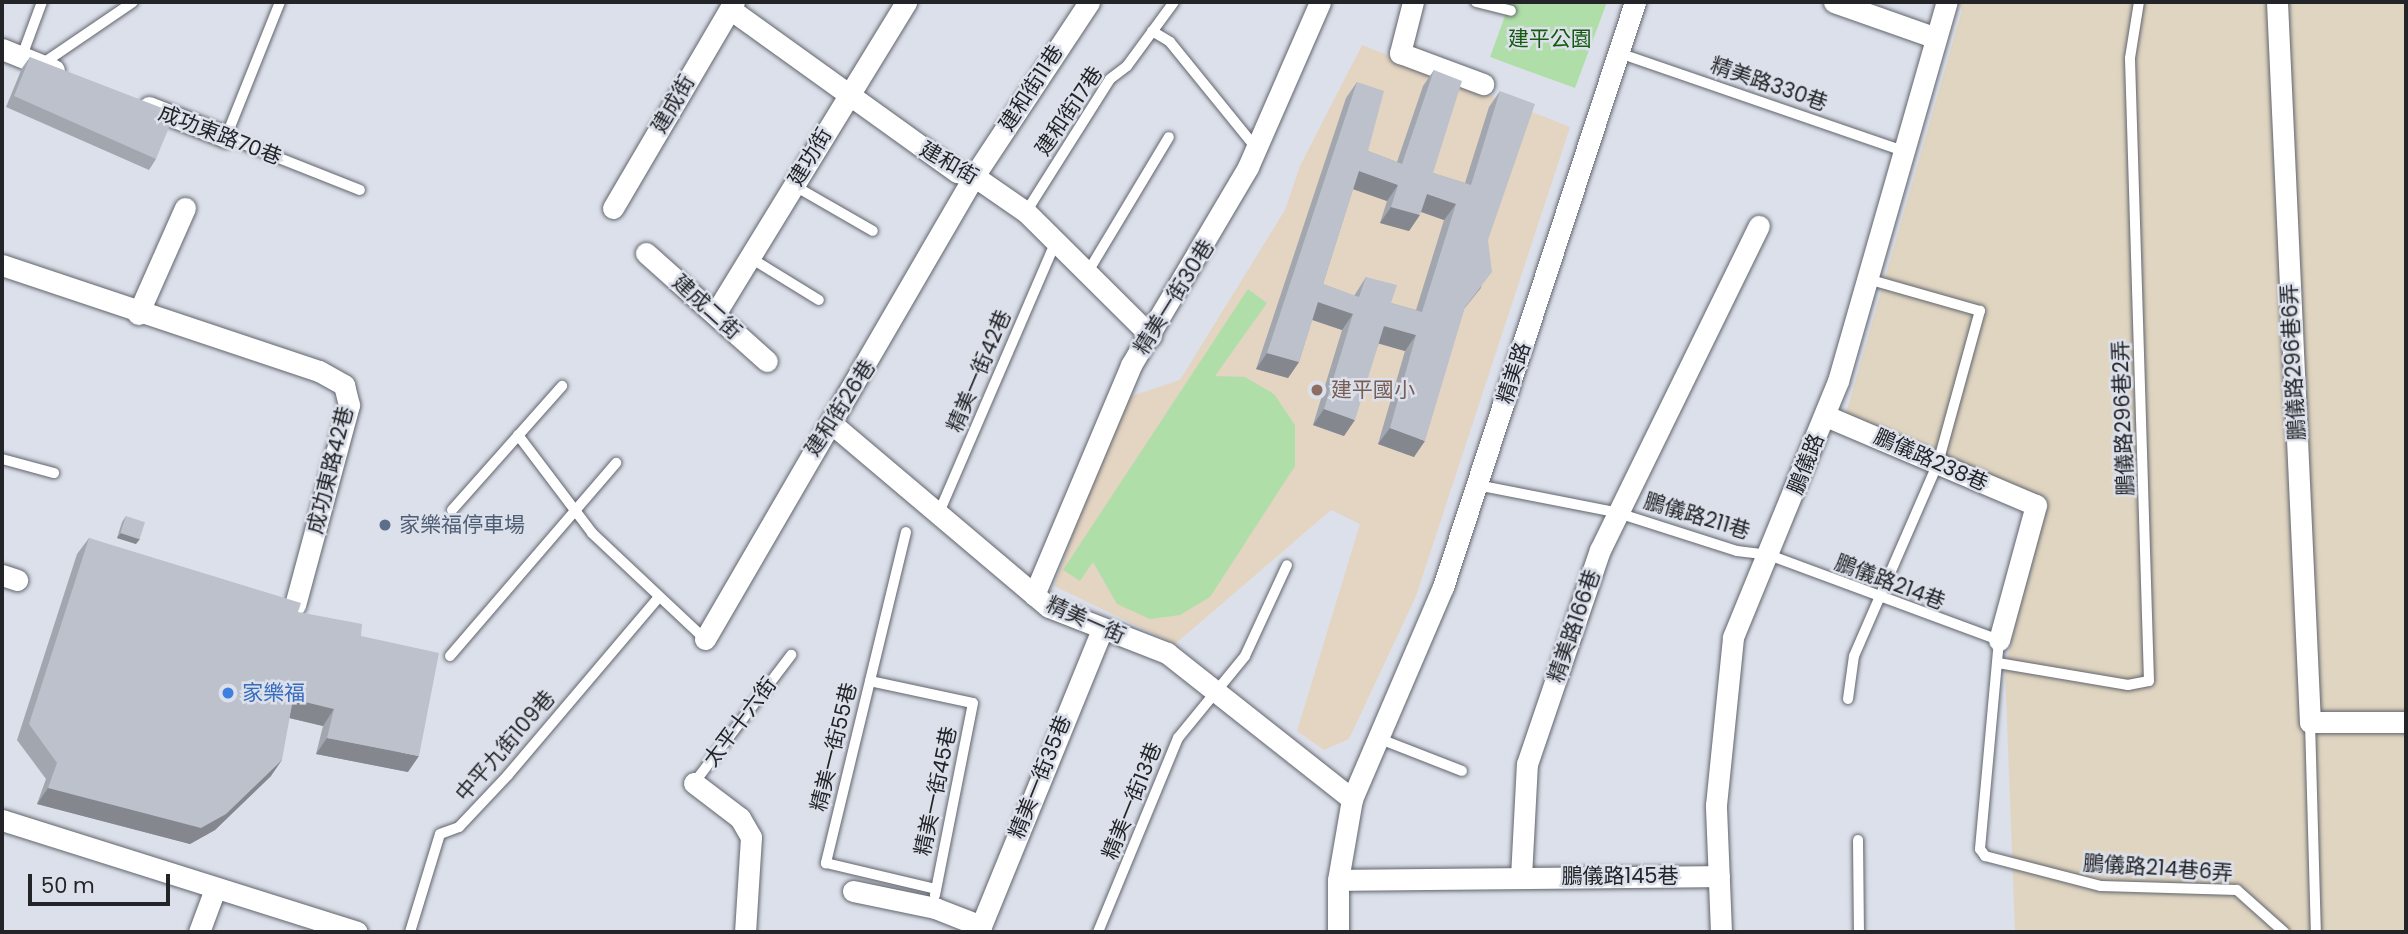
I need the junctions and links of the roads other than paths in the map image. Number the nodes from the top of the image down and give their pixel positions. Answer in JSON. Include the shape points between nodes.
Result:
{"nodes":[{"id":1,"x":42,"y":2,"type":"edge"},
{"id":2,"x":132,"y":2,"type":"edge"},
{"id":3,"x":280,"y":2,"type":"edge"},
{"id":4,"x":906,"y":2,"type":"edge"},
{"id":5,"x":1089,"y":2,"type":"edge"},
{"id":6,"x":1174,"y":2,"type":"edge"},
{"id":7,"x":1320,"y":2,"type":"edge"},
{"id":8,"x":1413,"y":2,"type":"edge"},
{"id":9,"x":1476,"y":2,"type":"edge"},
{"id":10,"x":1635,"y":2,"type":"edge"},
{"id":11,"x":1834,"y":2,"type":"edge"},
{"id":12,"x":1947,"y":2,"type":"edge"},
{"id":13,"x":2139,"y":2,"type":"edge"},
{"id":14,"x":2277,"y":2,"type":"edge"},
{"id":15,"x":732,"y":6,"type":"edge"},
{"id":16,"x":1511,"y":11,"type":"dead end"},
{"id":17,"x":1152,"y":31,"type":"junction"},
{"id":18,"x":1936,"y":38,"type":"junction"},
{"id":19,"x":2,"y":49,"type":"edge"},
{"id":20,"x":1619,"y":52,"type":"junction"},
{"id":21,"x":32,"y":60,"type":"junction"},
{"id":22,"x":75,"y":78,"type":"edge"},
{"id":23,"x":1483,"y":84,"type":"dead end"},
{"id":24,"x":848,"y":96,"type":"junction"},
{"id":25,"x":131,"y":100,"type":"edge"},
{"id":26,"x":226,"y":137,"type":"junction"},
{"id":27,"x":1169,"y":137,"type":"dead end"},
{"id":28,"x":1257,"y":149,"type":"junction"},
{"id":29,"x":1907,"y":152,"type":"junction"},
{"id":30,"x":974,"y":176,"type":"junction"},
{"id":31,"x":793,"y":185,"type":"junction"},
{"id":32,"x":360,"y":190,"type":"dead end"},
{"id":33,"x":185,"y":208,"type":"dead end"},
{"id":34,"x":613,"y":208,"type":"dead end"},
{"id":35,"x":1026,"y":212,"type":"junction"},
{"id":36,"x":1759,"y":226,"type":"dead end"},
{"id":37,"x":873,"y":231,"type":"dead end"},
{"id":38,"x":1056,"y":240,"type":"junction"},
{"id":39,"x":646,"y":253,"type":"dead end"},
{"id":40,"x":749,"y":257,"type":"junction"},
{"id":41,"x":2,"y":265,"type":"edge"},
{"id":42,"x":1089,"y":270,"type":"junction"},
{"id":43,"x":1868,"y":279,"type":"junction"},
{"id":44,"x":819,"y":300,"type":"dead end"},
{"id":45,"x":138,"y":314,"type":"junction"},
{"id":46,"x":715,"y":314,"type":"junction"},
{"id":47,"x":1151,"y":336,"type":"junction"},
{"id":48,"x":767,"y":361,"type":"dead end"},
{"id":49,"x":562,"y":386,"type":"dead end"},
{"id":50,"x":1826,"y":416,"type":"junction"},
{"id":51,"x":831,"y":423,"type":"junction"},
{"id":52,"x":518,"y":435,"type":"junction"},
{"id":53,"x":2,"y":459,"type":"edge"},
{"id":54,"x":616,"y":463,"type":"dead end"},
{"id":55,"x":1938,"y":463,"type":"junction"},
{"id":56,"x":54,"y":473,"type":"dead end"},
{"id":57,"x":1477,"y":485,"type":"junction"},
{"id":58,"x":452,"y":510,"type":"dead end"},
{"id":59,"x":1615,"y":512,"type":"junction"},
{"id":60,"x":577,"y":514,"type":"junction"},
{"id":61,"x":937,"y":518,"type":"junction"},
{"id":62,"x":906,"y":532,"type":"dead end"},
{"id":63,"x":1769,"y":555,"type":"junction"},
{"id":64,"x":1287,"y":565,"type":"dead end"},
{"id":65,"x":1034,"y":595,"type":"junction"},
{"id":66,"x":659,"y":597,"type":"junction"},
{"id":67,"x":1881,"y":599,"type":"junction"},
{"id":68,"x":295,"y":605,"type":"edge"},
{"id":69,"x":1102,"y":630,"type":"junction"},
{"id":70,"x":705,"y":639,"type":"joint"},
{"id":71,"x":1998,"y":640,"type":"junction"},
{"id":72,"x":791,"y":655,"type":"dead end"},
{"id":73,"x":450,"y":656,"type":"dead end"},
{"id":74,"x":1998,"y":663,"type":"junction"},
{"id":75,"x":870,"y":681,"type":"junction"},
{"id":76,"x":1214,"y":692,"type":"junction"},
{"id":77,"x":1848,"y":699,"type":"dead end"},
{"id":78,"x":2309,"y":722,"type":"junction"},
{"id":79,"x":2406,"y":722,"type":"edge"},
{"id":80,"x":1380,"y":739,"type":"junction"},
{"id":81,"x":1462,"y":771,"type":"dead end"},
{"id":82,"x":694,"y":783,"type":"joint"},
{"id":83,"x":1352,"y":799,"type":"junction"},
{"id":84,"x":2,"y":820,"type":"edge"},
{"id":85,"x":1858,"y":840,"type":"dead end"},
{"id":86,"x":1719,"y":876,"type":"junction"},
{"id":87,"x":1521,"y":877,"type":"junction"},
{"id":88,"x":1338,"y":880,"type":"junction"},
{"id":89,"x":215,"y":889,"type":"junction"},
{"id":90,"x":853,"y":891,"type":"dead end"},
{"id":91,"x":935,"y":899,"type":"junction"},
{"id":92,"x":980,"y":929,"type":"edge"},
{"id":93,"x":199,"y":932,"type":"edge"},
{"id":94,"x":357,"y":932,"type":"edge"},
{"id":95,"x":410,"y":932,"type":"edge"},
{"id":96,"x":745,"y":932,"type":"edge"},
{"id":97,"x":1098,"y":932,"type":"edge"},
{"id":98,"x":1338,"y":932,"type":"edge"},
{"id":99,"x":1721,"y":932,"type":"edge"},
{"id":100,"x":1859,"y":932,"type":"edge"},
{"id":101,"x":2284,"y":932,"type":"edge"},
{"id":102,"x":2316,"y":932,"type":"edge"}],
"edges":[{"from":1,"to":21,"type":"lane"},
{"from":2,"to":21,"type":"lane"},
{"from":3,"to":26,"type":"lane"},
{"from":4,"to":24,"type":"street","name":"建功街"},
{"from":5,"to":30,"type":"street","name":"建和街11巷"},
{"from":6,"to":17,"type":"lane","name":"建和街17巷"},
{"from":7,"to":28,"type":"street","name":"精美一街30巷"},
{"from":8,"to":23,"type":"street","via":[[1400,53]]},
{"from":9,"to":16,"type":"lane"},
{"from":10,"to":20,"type":"street","name":"精美路"},
{"from":11,"to":18,"type":"street"},
{"from":12,"to":18,"type":"street","name":"鵬儀路"},
{"from":13,"to":74,"type":"lane","name":"鵬儀路296巷2弄","via":[[2130,58],[2149,681],[2128,684]]},
{"from":14,"to":78,"type":"street","name":"鵬儀路296巷6弄"},
{"from":15,"to":24,"type":"street","name":"建和街"},
{"from":15,"to":34,"type":"street","name":"建成街"},
{"from":17,"to":28,"type":"lane","via":[[1170,42]]},
{"from":17,"to":35,"type":"lane","name":"建和街17巷","via":[[1110,79]]},
{"from":18,"to":29,"type":"street","name":"鵬儀路"},
{"from":19,"to":21,"type":"street"},
{"from":20,"to":29,"type":"lane","name":"精美路330巷"},
{"from":20,"to":57,"type":"street","name":"精美路"},
{"from":21,"to":22,"type":"street"},
{"from":24,"to":30,"type":"street","name":"建和街","via":[[957,172]]},
{"from":24,"to":31,"type":"street","name":"建功街"},
{"from":25,"to":26,"type":"street","name":"成功東路70巷"},
{"from":26,"to":32,"type":"lane","name":"成功東路70巷"},
{"from":27,"to":42,"type":"lane"},
{"from":28,"to":47,"type":"street","name":"精美一街30巷"},
{"from":29,"to":43,"type":"street","name":"鵬儀路"},
{"from":30,"to":35,"type":"street","name":"建和街"},
{"from":30,"to":51,"type":"street","name":"建和街26巷"},
{"from":31,"to":37,"type":"lane"},
{"from":31,"to":40,"type":"street","name":"建功街"},
{"from":33,"to":45,"type":"street"},
{"from":35,"to":38,"type":"street","name":"建和街"},
{"from":36,"to":59,"type":"street","name":"精美路166巷"},
{"from":38,"to":42,"type":"street","name":"建和街"},
{"from":38,"to":61,"type":"lane","name":"精美一街42巷"},
{"from":39,"to":46,"type":"street","name":"建成二街"},
{"from":40,"to":44,"type":"lane"},
{"from":40,"to":46,"type":"street","name":"建功街"},
{"from":41,"to":45,"type":"street","name":"成功東路42巷"},
{"from":42,"to":47,"type":"street","name":"建和街"},
{"from":43,"to":50,"type":"street","name":"鵬儀路"},
{"from":43,"to":55,"type":"lane","via":[[1980,311]]},
{"from":45,"to":68,"type":"street","name":"成功東路42巷","via":[[319,371],[344,385],[349,405]]},
{"from":46,"to":48,"type":"street","name":"建成二街"},
{"from":47,"to":65,"type":"street","name":"精美一街30巷","via":[[1131,365]]},
{"from":49,"to":52,"type":"lane"},
{"from":50,"to":55,"type":"street","name":"鵬儀路238巷"},
{"from":50,"to":63,"type":"street","name":"鵬儀路"},
{"from":51,"to":61,"type":"street","name":"精美一街"},
{"from":51,"to":70,"type":"street","name":"建和街26巷"},
{"from":52,"to":58,"type":"lane"},
{"from":52,"to":60,"type":"lane"},
{"from":53,"to":56,"type":"lane"},
{"from":54,"to":60,"type":"lane"},
{"from":55,"to":67,"type":"lane"},
{"from":55,"to":71,"type":"street","name":"鵬儀路238巷","via":[[2036,505]]},
{"from":57,"to":59,"type":"lane","name":"鵬儀路211巷"},
{"from":57,"to":80,"type":"street","name":"精美路","via":[[1443,587]]},
{"from":59,"to":63,"type":"lane","name":"鵬儀路211巷","via":[[1737,551]]},
{"from":59,"to":87,"type":"street","name":"精美路166巷","via":[[1527,764]]},
{"from":60,"to":66,"type":"lane"},
{"from":60,"to":73,"type":"lane"},
{"from":61,"to":65,"type":"street","name":"精美一街"},
{"from":62,"to":75,"type":"lane","name":"精美一街55巷"},
{"from":63,"to":67,"type":"lane","name":"鵬儀路214巷"},
{"from":63,"to":86,"type":"street","name":"鵬儀路","via":[[1733,637],[1716,805]]},
{"from":64,"to":76,"type":"lane","name":"精美一街13巷","via":[[1245,656]]},
{"from":65,"to":69,"type":"street","name":"精美一街"},
{"from":66,"to":70,"type":"lane"},
{"from":66,"to":95,"type":"lane","name":"中平九街109巷","via":[[508,775],[459,827],[440,834]]},
{"from":67,"to":71,"type":"lane","name":"鵬儀路214巷"},
{"from":67,"to":77,"type":"lane","via":[[1854,656]]},
{"from":69,"to":76,"type":"street","name":"精美一街","via":[[1167,653]]},
{"from":69,"to":92,"type":"street","name":"精美一街35巷"},
{"from":71,"to":74,"type":"lane","name":"鵬儀路214巷6弄"},
{"from":72,"to":82,"type":"lane","name":"太平十六街"},
{"from":74,"to":101,"type":"lane","name":"鵬儀路214巷6弄","via":[[1980,849],[1985,856],[2101,886],[2237,890]]},
{"from":75,"to":91,"type":"lane","name":"精美一街55巷","via":[[827,863]]},
{"from":75,"to":91,"type":"lane","name":"精美一街45巷","via":[[973,703]]},
{"from":76,"to":83,"type":"street","name":"精美一街"},
{"from":76,"to":97,"type":"lane","name":"精美一街13巷","via":[[1178,738]]},
{"from":78,"to":79,"type":"street"},
{"from":78,"to":102,"type":"lane","name":"鵬儀路296巷6弄"},
{"from":80,"to":81,"type":"lane"},
{"from":80,"to":83,"type":"street","name":"精美路"},
{"from":82,"to":96,"type":"street","name":"太平十六街","via":[[740,818],[751,837]]},
{"from":83,"to":88,"type":"street","name":"精美路"},
{"from":84,"to":89,"type":"street"},
{"from":85,"to":100,"type":"lane"},
{"from":86,"to":87,"type":"street","name":"鵬儀路145巷"},
{"from":86,"to":99,"type":"street","name":"鵬儀路"},
{"from":87,"to":88,"type":"street"},
{"from":88,"to":98,"type":"street","name":"精美路"},
{"from":89,"to":93,"type":"street"},
{"from":89,"to":94,"type":"street"},
{"from":90,"to":91,"type":"street"},
{"from":91,"to":92,"type":"street"}]}
